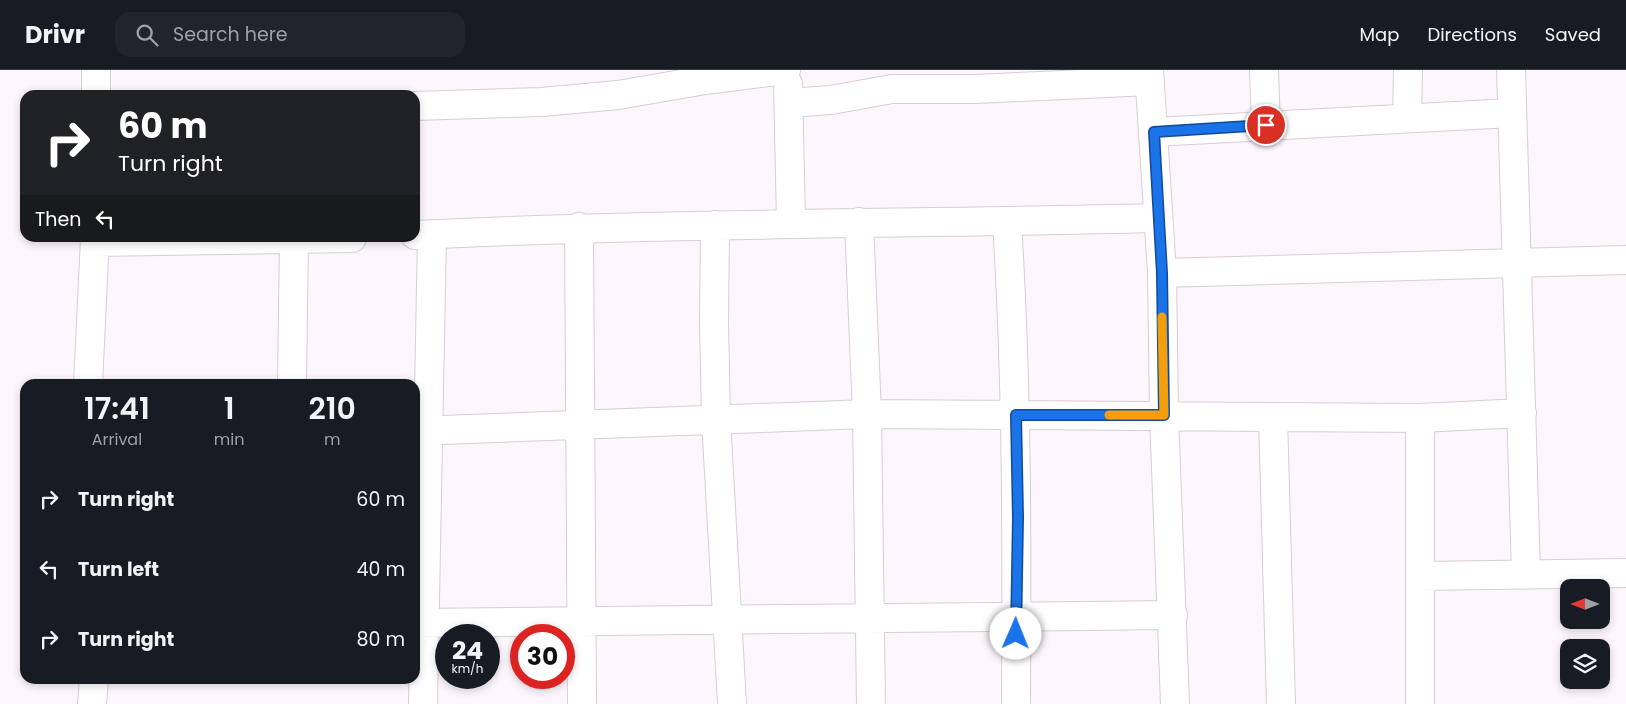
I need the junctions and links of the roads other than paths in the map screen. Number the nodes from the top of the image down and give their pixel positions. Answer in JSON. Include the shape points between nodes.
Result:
{"nodes":[{"id":1,"x":96,"y":70,"type":"edge"},
{"id":2,"x":787,"y":70,"type":"edge"},
{"id":3,"x":1264,"y":70,"type":"edge"},
{"id":4,"x":1408,"y":70,"type":"edge"},
{"id":5,"x":1510,"y":70,"type":"edge"},
{"id":6,"x":1149,"y":76,"type":"edge"},
{"id":7,"x":96,"y":90,"type":"edge"},
{"id":8,"x":789,"y":103,"type":"junction"},
{"id":9,"x":420,"y":106,"type":"edge"},
{"id":10,"x":1512,"y":113,"type":"junction"},
{"id":11,"x":1407,"y":118,"type":"junction"},
{"id":12,"x":1266,"y":125,"type":"junction"},
{"id":13,"x":1154,"y":132,"type":"junction"},
{"id":14,"x":1158,"y":218,"type":"junction"},
{"id":15,"x":859,"y":222,"type":"junction"},
{"id":16,"x":1007,"y":222,"type":"junction"},
{"id":17,"x":791,"y":223,"type":"junction"},
{"id":18,"x":715,"y":225,"type":"junction"},
{"id":19,"x":579,"y":227,"type":"junction"},
{"id":20,"x":424,"y":234,"type":"edge"},
{"id":21,"x":95,"y":242,"type":"edge"},
{"id":22,"x":294,"y":242,"type":"edge"},
{"id":23,"x":1626,"y":260,"type":"edge"},
{"id":24,"x":1518,"y":263,"type":"junction"},
{"id":25,"x":1162,"y":273,"type":"junction"},
{"id":26,"x":88,"y":379,"type":"edge"},
{"id":27,"x":292,"y":379,"type":"edge"},
{"id":28,"x":867,"y":414,"type":"junction"},
{"id":29,"x":1522,"y":414,"type":"junction"},
{"id":30,"x":1016,"y":415,"type":"junction"},
{"id":31,"x":1164,"y":415,"type":"junction"},
{"id":32,"x":1273,"y":417,"type":"junction"},
{"id":33,"x":1420,"y":418,"type":"junction"},
{"id":34,"x":716,"y":419,"type":"junction"},
{"id":35,"x":580,"y":426,"type":"junction"},
{"id":36,"x":422,"y":431,"type":"edge"},
{"id":37,"x":1526,"y":573,"type":"junction"},
{"id":38,"x":1626,"y":573,"type":"edge"},
{"id":39,"x":1420,"y":576,"type":"junction"},
{"id":40,"x":1173,"y":615,"type":"junction"},
{"id":41,"x":1017,"y":616,"type":"junction"},
{"id":42,"x":729,"y":620,"type":"junction"},
{"id":43,"x":872,"y":620,"type":"junction"},
{"id":44,"x":421,"y":623,"type":"edge"},
{"id":45,"x":582,"y":623,"type":"junction"},
{"id":46,"x":423,"y":704,"type":"edge"},
{"id":47,"x":582,"y":704,"type":"edge"},
{"id":48,"x":732,"y":704,"type":"edge"},
{"id":49,"x":871,"y":704,"type":"edge"},
{"id":50,"x":1016,"y":704,"type":"edge"},
{"id":51,"x":1175,"y":704,"type":"edge"},
{"id":52,"x":1281,"y":704,"type":"edge"},
{"id":53,"x":1420,"y":704,"type":"edge"}],
"edges":[{"from":1,"to":7,"type":"street"},
{"from":2,"to":8,"type":"street"},
{"from":2,"to":9,"type":"street","via":[[618,95],[542,102]]},
{"from":3,"to":12,"type":"street"},
{"from":4,"to":11,"type":"street"},
{"from":5,"to":10,"type":"street"},
{"from":6,"to":8,"type":"street","via":[[974,90],[892,90]]},
{"from":6,"to":13,"type":"street"},
{"from":8,"to":17,"type":"street"},
{"from":10,"to":11,"type":"street"},
{"from":10,"to":24,"type":"street"},
{"from":11,"to":12,"type":"street"},
{"from":12,"to":13,"type":"street"},
{"from":13,"to":14,"type":"street"},
{"from":14,"to":16,"type":"street"},
{"from":14,"to":25,"type":"street"},
{"from":15,"to":16,"type":"street"},
{"from":15,"to":17,"type":"street"},
{"from":15,"to":28,"type":"street"},
{"from":16,"to":30,"type":"street"},
{"from":17,"to":18,"type":"street"},
{"from":18,"to":19,"type":"street"},
{"from":18,"to":34,"type":"street"},
{"from":19,"to":20,"type":"street"},
{"from":19,"to":35,"type":"street"},
{"from":20,"to":36,"type":"street"},
{"from":21,"to":26,"type":"street"},
{"from":22,"to":27,"type":"street"},
{"from":23,"to":24,"type":"street"},
{"from":24,"to":25,"type":"street"},
{"from":24,"to":29,"type":"street"},
{"from":25,"to":31,"type":"street"},
{"from":28,"to":30,"type":"street"},
{"from":28,"to":34,"type":"street"},
{"from":28,"to":43,"type":"street"},
{"from":29,"to":33,"type":"street"},
{"from":29,"to":37,"type":"street"},
{"from":30,"to":31,"type":"street"},
{"from":30,"to":41,"type":"street"},
{"from":31,"to":32,"type":"street"},
{"from":31,"to":40,"type":"street"},
{"from":32,"to":33,"type":"street"},
{"from":32,"to":52,"type":"street"},
{"from":33,"to":39,"type":"street"},
{"from":34,"to":35,"type":"street"},
{"from":34,"to":42,"type":"street"},
{"from":35,"to":36,"type":"street"},
{"from":35,"to":45,"type":"street"},
{"from":36,"to":44,"type":"street"},
{"from":37,"to":38,"type":"street"},
{"from":37,"to":39,"type":"street"},
{"from":39,"to":53,"type":"street"},
{"from":40,"to":41,"type":"street"},
{"from":40,"to":51,"type":"street"},
{"from":41,"to":43,"type":"street"},
{"from":41,"to":50,"type":"street"},
{"from":42,"to":43,"type":"street"},
{"from":42,"to":45,"type":"street"},
{"from":42,"to":48,"type":"street"},
{"from":43,"to":49,"type":"street"},
{"from":44,"to":45,"type":"street"},
{"from":44,"to":46,"type":"street"},
{"from":45,"to":47,"type":"street"}]}
